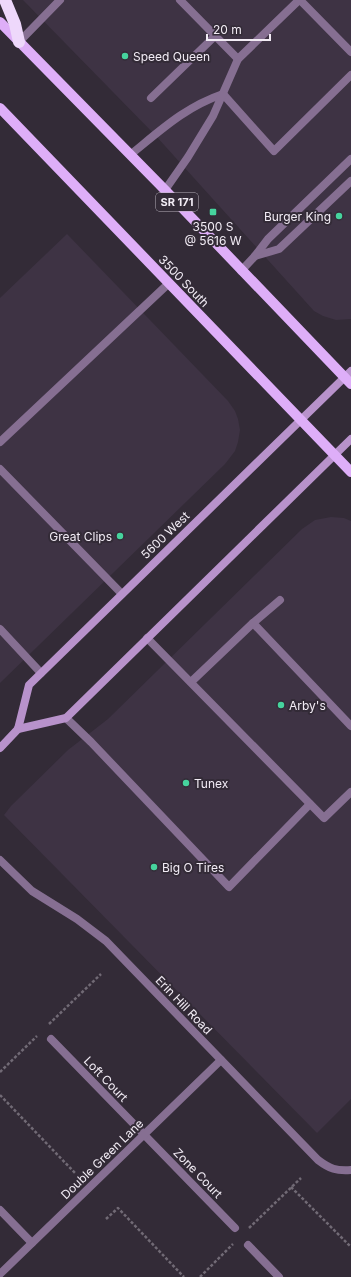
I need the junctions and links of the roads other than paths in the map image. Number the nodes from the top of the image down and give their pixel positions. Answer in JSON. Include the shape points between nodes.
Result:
{"nodes":[{"id":1,"x":5,"y":0,"type":"edge"},
{"id":2,"x":60,"y":0,"type":"edge"},
{"id":3,"x":180,"y":0,"type":"edge"},
{"id":4,"x":300,"y":0,"type":"edge"},
{"id":5,"x":0,"y":22,"type":"edge"},
{"id":6,"x":215,"y":36,"type":"junction"},
{"id":7,"x":19,"y":42,"type":"junction"},
{"id":8,"x":351,"y":52,"type":"edge"},
{"id":9,"x":238,"y":59,"type":"junction"},
{"id":10,"x":351,"y":75,"type":"edge"},
{"id":11,"x":223,"y":94,"type":"junction"},
{"id":12,"x":151,"y":98,"type":"dead end"},
{"id":13,"x":0,"y":108,"type":"edge"},
{"id":14,"x":130,"y":155,"type":"junction"},
{"id":15,"x":351,"y":159,"type":"edge"},
{"id":16,"x":351,"y":181,"type":"edge"},
{"id":17,"x":165,"y":190,"type":"junction"},
{"id":18,"x":255,"y":256,"type":"junction"},
{"id":19,"x":241,"y":271,"type":"junction"},
{"id":20,"x":168,"y":284,"type":"junction"},
{"id":21,"x":349,"y":377,"type":"edge"},
{"id":22,"x":300,"y":420,"type":"junction"},
{"id":23,"x":351,"y":439,"type":"edge"},
{"id":24,"x":0,"y":442,"type":"edge"},
{"id":25,"x":335,"y":455,"type":"junction"},
{"id":26,"x":0,"y":469,"type":"edge"},
{"id":27,"x":351,"y":472,"type":"edge"},
{"id":28,"x":122,"y":594,"type":"junction"},
{"id":29,"x":280,"y":600,"type":"dead end"},
{"id":30,"x":253,"y":623,"type":"junction"},
{"id":31,"x":0,"y":629,"type":"edge"},
{"id":32,"x":147,"y":638,"type":"junction"},
{"id":33,"x":41,"y":673,"type":"junction"},
{"id":34,"x":191,"y":682,"type":"junction"},
{"id":35,"x":66,"y":718,"type":"junction"},
{"id":36,"x":351,"y":726,"type":"edge"},
{"id":37,"x":18,"y":729,"type":"junction"},
{"id":38,"x":0,"y":748,"type":"edge"},
{"id":39,"x":351,"y":792,"type":"edge"},
{"id":40,"x":310,"y":804,"type":"junction"},
{"id":41,"x":0,"y":860,"type":"edge"},
{"id":42,"x":51,"y":1039,"type":"dead end"},
{"id":43,"x":221,"y":1060,"type":"junction"},
{"id":44,"x":144,"y":1135,"type":"junction"},
{"id":45,"x":348,"y":1171,"type":"edge"},
{"id":46,"x":0,"y":1210,"type":"edge"},
{"id":47,"x":235,"y":1228,"type":"dead end"},
{"id":48,"x":32,"y":1243,"type":"junction"},
{"id":49,"x":248,"y":1245,"type":"dead end"},
{"id":50,"x":0,"y":1274,"type":"edge"},
{"id":51,"x":279,"y":1277,"type":"edge"}],
"edges":[{"from":1,"to":7,"type":"highway"},
{"from":2,"to":7,"type":"street"},
{"from":3,"to":6,"type":"street"},
{"from":4,"to":8,"type":"street"},
{"from":4,"to":9,"type":"street"},
{"from":5,"to":7,"type":"main road","number":"SR 171"},
{"from":6,"to":9,"type":"street"},
{"from":6,"to":12,"type":"street"},
{"from":7,"to":14,"type":"main road","number":"SR 171"},
{"from":9,"to":11,"type":"street"},
{"from":10,"to":11,"type":"street","via":[[274,151]]},
{"from":11,"to":14,"type":"street","via":[[182,113]]},
{"from":11,"to":17,"type":"street","via":[[201,138]]},
{"from":13,"to":20,"type":"main road","name":"3500 South"},
{"from":14,"to":17,"type":"main road","number":"SR 171"},
{"from":15,"to":18,"type":"street","via":[[268,239]]},
{"from":16,"to":18,"type":"street","via":[[279,249]]},
{"from":17,"to":19,"type":"main road","number":"SR 171"},
{"from":18,"to":19,"type":"street"},
{"from":19,"to":21,"type":"main road","number":"SR 171"},
{"from":20,"to":22,"type":"main road","name":"3500 South"},
{"from":20,"to":24,"type":"street"},
{"from":21,"to":22,"type":"main road","name":"5600 West"},
{"from":22,"to":25,"type":"main road","name":"3500 South"},
{"from":22,"to":28,"type":"main road","name":"5600 West"},
{"from":23,"to":25,"type":"main road"},
{"from":25,"to":27,"type":"main road","name":"3500 South"},
{"from":25,"to":32,"type":"main road"},
{"from":26,"to":28,"type":"street"},
{"from":28,"to":33,"type":"main road","name":"5600 West"},
{"from":29,"to":30,"type":"street"},
{"from":30,"to":34,"type":"street"},
{"from":30,"to":36,"type":"street"},
{"from":31,"to":33,"type":"street"},
{"from":32,"to":34,"type":"street"},
{"from":32,"to":35,"type":"main road"},
{"from":33,"to":37,"type":"main road","name":"5600 West","via":[[29,685]]},
{"from":34,"to":40,"type":"street"},
{"from":35,"to":37,"type":"main road"},
{"from":35,"to":40,"type":"street","via":[[229,886]]},
{"from":37,"to":38,"type":"main road","name":"5600 West"},
{"from":39,"to":40,"type":"street","via":[[324,818]]},
{"from":41,"to":43,"type":"street","name":"Erin Hill Road","via":[[32,891],[106,941]]},
{"from":42,"to":44,"type":"street","name":"Loft Court"},
{"from":43,"to":44,"type":"street","name":"Double Green Lane"},
{"from":43,"to":45,"type":"street","name":"Erin Hill Road","via":[[318,1160],[337,1171]]},
{"from":44,"to":47,"type":"street","name":"Zone Court"},
{"from":44,"to":48,"type":"street","name":"Double Green Lane"},
{"from":46,"to":48,"type":"street"},
{"from":48,"to":50,"type":"street","name":"Double Green Lane"},
{"from":49,"to":51,"type":"street"}]}
